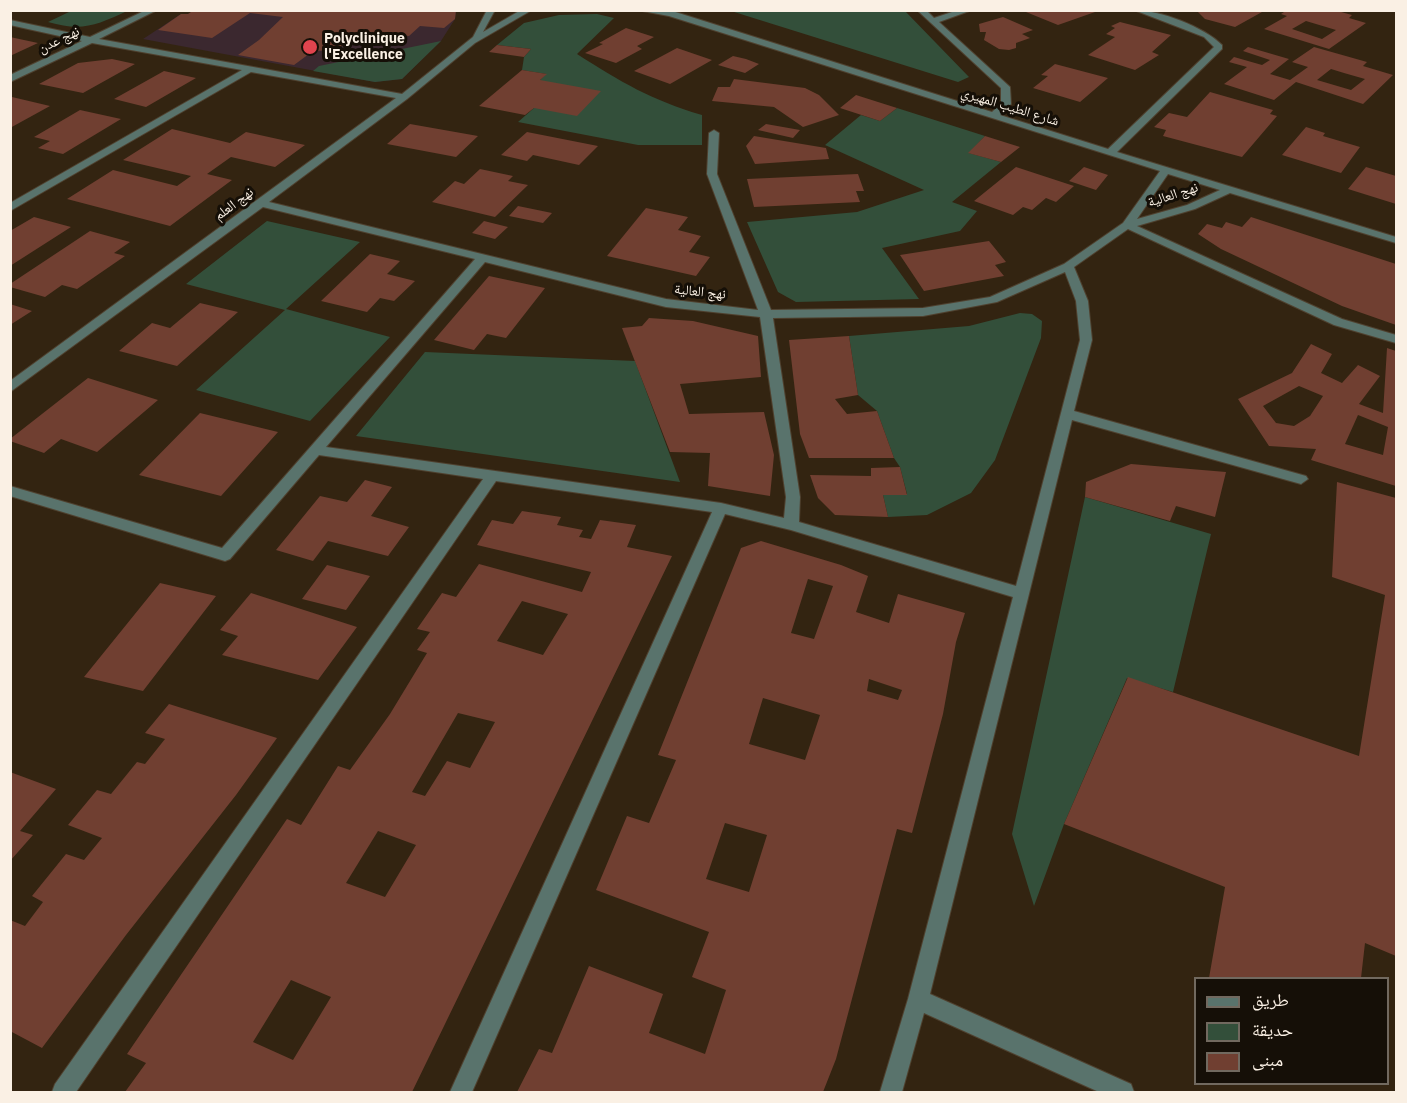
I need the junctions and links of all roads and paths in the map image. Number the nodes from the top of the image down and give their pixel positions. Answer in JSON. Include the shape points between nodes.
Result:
{"nodes":[{"id":1,"x":153,"y":10,"type":"edge"},
{"id":2,"x":491,"y":10,"type":"edge"},
{"id":3,"x":528,"y":10,"type":"edge"},
{"id":4,"x":641,"y":10,"type":"edge"},
{"id":5,"x":921,"y":10,"type":"edge"},
{"id":6,"x":968,"y":10,"type":"edge"},
{"id":7,"x":1138,"y":10,"type":"edge"},
{"id":8,"x":665,"y":12,"type":"edge"},
{"id":9,"x":933,"y":21,"type":"junction"},
{"id":10,"x":10,"y":22,"type":"edge"},
{"id":11,"x":90,"y":40,"type":"junction"},
{"id":12,"x":472,"y":41,"type":"junction"},
{"id":13,"x":250,"y":69,"type":"junction"},
{"id":14,"x":10,"y":79,"type":"edge"},
{"id":15,"x":404,"y":97,"type":"junction"},
{"id":16,"x":992,"y":117,"type":"junction"},
{"id":17,"x":714,"y":133,"type":"dead end"},
{"id":18,"x":1110,"y":153,"type":"junction"},
{"id":19,"x":1166,"y":170,"type":"junction"},
{"id":20,"x":1228,"y":190,"type":"junction"},
{"id":21,"x":261,"y":203,"type":"junction"},
{"id":22,"x":10,"y":208,"type":"edge"},
{"id":23,"x":1126,"y":225,"type":"junction"},
{"id":24,"x":1347,"y":226,"type":"junction"},
{"id":25,"x":1396,"y":240,"type":"edge"},
{"id":26,"x":1396,"y":249,"type":"edge"},
{"id":27,"x":482,"y":258,"type":"junction"},
{"id":28,"x":1068,"y":266,"type":"junction"},
{"id":29,"x":766,"y":314,"type":"junction"},
{"id":30,"x":1396,"y":339,"type":"edge"},
{"id":31,"x":10,"y":388,"type":"edge"},
{"id":32,"x":1068,"y":414,"type":"junction"},
{"id":33,"x":315,"y":450,"type":"junction"},
{"id":34,"x":493,"y":475,"type":"junction"},
{"id":35,"x":1301,"y":479,"type":"dead end"},
{"id":36,"x":10,"y":490,"type":"edge"},
{"id":37,"x":721,"y":508,"type":"junction"},
{"id":38,"x":791,"y":525,"type":"junction"},
{"id":39,"x":1023,"y":594,"type":"junction"},
{"id":40,"x":918,"y":999,"type":"junction"},
{"id":41,"x":63,"y":1092,"type":"edge"},
{"id":42,"x":461,"y":1092,"type":"edge"},
{"id":43,"x":891,"y":1092,"type":"edge"},
{"id":44,"x":1123,"y":1092,"type":"edge"}],
"edges":[{"from":1,"to":11,"type":"street","name":"نهج عدن"},
{"from":2,"to":12,"type":"street","name":"نهج العلم"},
{"from":3,"to":12,"type":"street","name":"نهج العلم"},
{"from":4,"to":8,"type":"street","name":"شارع الطيب المهيري"},
{"from":5,"to":9,"type":"street"},
{"from":6,"to":9,"type":"street"},
{"from":7,"to":18,"type":"street","via":[[1207,35],[1220,46]]},
{"from":8,"to":16,"type":"street","name":"شارع الطيب المهيري"},
{"from":9,"to":16,"type":"street","via":[[1005,87],[1006,104]]},
{"from":10,"to":11,"type":"street"},
{"from":11,"to":13,"type":"street"},
{"from":11,"to":14,"type":"street","name":"نهج عدن"},
{"from":12,"to":15,"type":"street","name":"نهج العلم"},
{"from":13,"to":15,"type":"street"},
{"from":13,"to":22,"type":"street"},
{"from":15,"to":21,"type":"street","name":"نهج العلم"},
{"from":16,"to":18,"type":"street","name":"شارع الطيب المهيري"},
{"from":17,"to":29,"type":"street","via":[[712,174]]},
{"from":18,"to":19,"type":"street","name":"شارع الطيب المهيري"},
{"from":19,"to":20,"type":"street","name":"شارع الطيب المهيري"},
{"from":19,"to":23,"type":"street","name":"نهج العالية"},
{"from":20,"to":23,"type":"street","name":"نهج العالية","via":[[1191,207]]},
{"from":20,"to":24,"type":"street","name":"شارع الطيب المهيري"},
{"from":21,"to":27,"type":"street","name":"نهج العالية"},
{"from":21,"to":31,"type":"street","name":"نهج العلم"},
{"from":23,"to":28,"type":"street","name":"نهج العالية"},
{"from":23,"to":30,"type":"street","via":[[1338,322]]},
{"from":24,"to":25,"type":"street","name":"شارع الطيب المهيري"},
{"from":24,"to":26,"type":"street","name":"شارع الطيب المهيري"},
{"from":27,"to":29,"type":"street","name":"نهج العالية","via":[[666,303]]},
{"from":27,"to":33,"type":"street"},
{"from":28,"to":29,"type":"street","name":"نهج العالية","via":[[993,300],[923,312]]},
{"from":28,"to":32,"type":"street","via":[[1082,302],[1086,340]]},
{"from":29,"to":38,"type":"street","via":[[794,497]]},
{"from":32,"to":35,"type":"street"},
{"from":32,"to":39,"type":"street"},
{"from":33,"to":34,"type":"street"},
{"from":33,"to":36,"type":"street","via":[[225,555]]},
{"from":34,"to":37,"type":"street"},
{"from":34,"to":41,"type":"street"},
{"from":37,"to":38,"type":"street"},
{"from":37,"to":42,"type":"street"},
{"from":38,"to":39,"type":"street"},
{"from":39,"to":40,"type":"street"},
{"from":40,"to":43,"type":"street"},
{"from":40,"to":44,"type":"street"}]}
